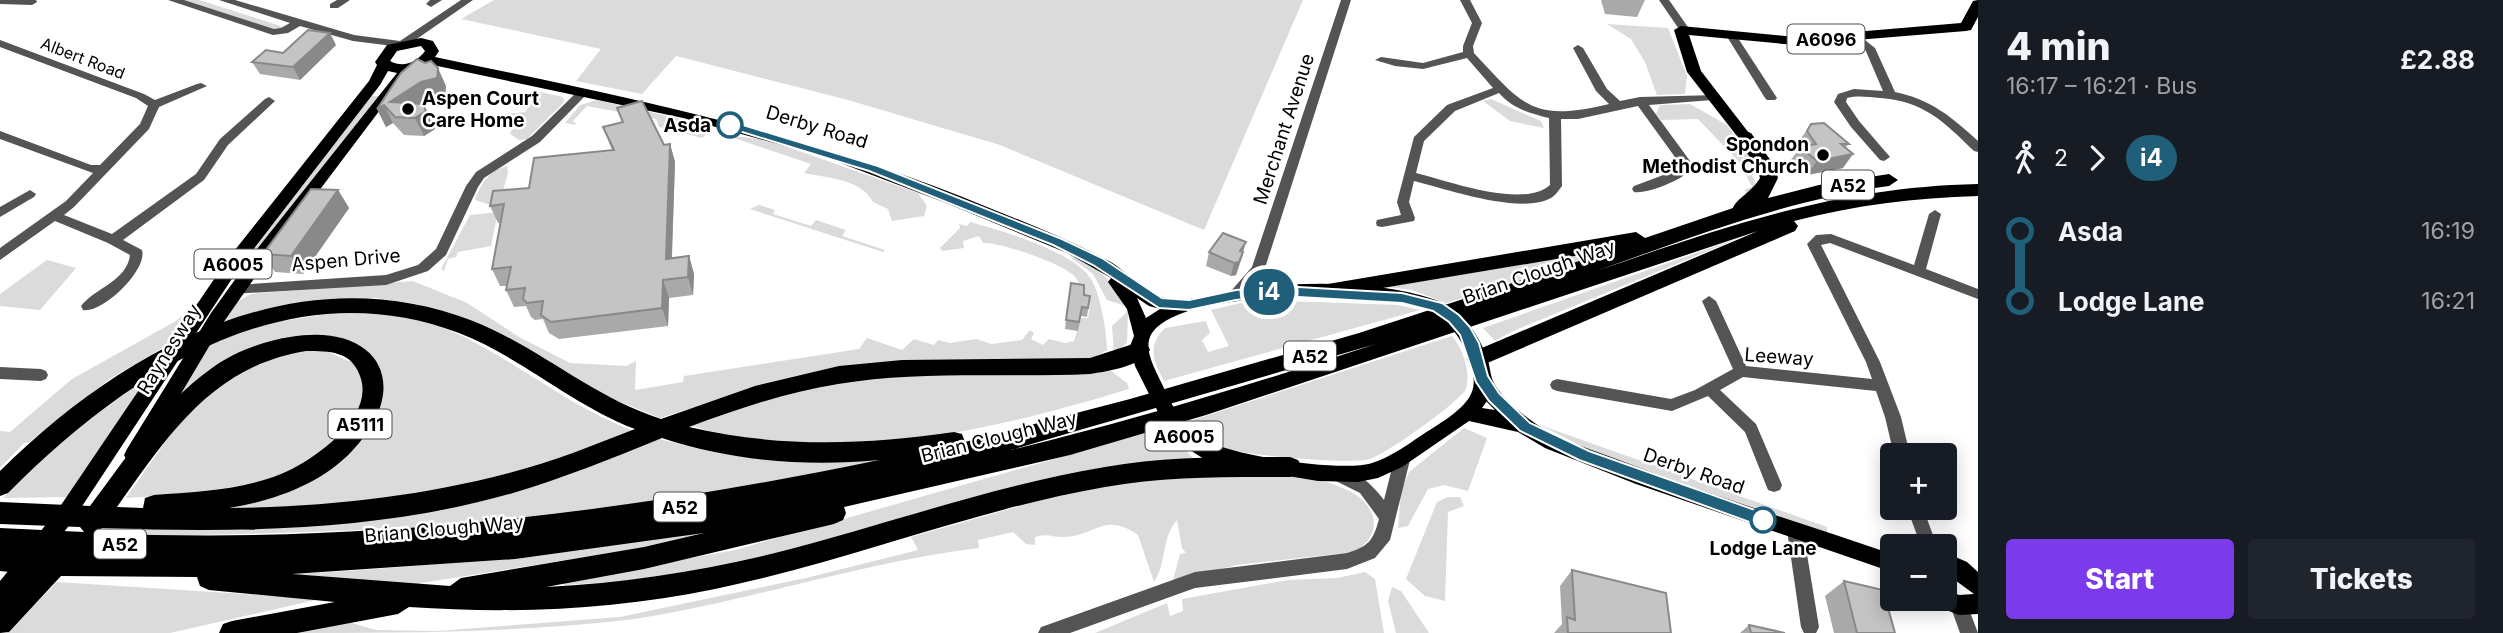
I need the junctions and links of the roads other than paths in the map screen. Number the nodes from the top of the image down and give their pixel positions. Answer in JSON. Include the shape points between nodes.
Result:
{"nodes":[{"id":1,"x":173,"y":0,"type":"edge"},
{"id":2,"x":345,"y":0,"type":"edge"},
{"id":3,"x":468,"y":0,"type":"edge"},
{"id":4,"x":1346,"y":0,"type":"edge"},
{"id":5,"x":1465,"y":0,"type":"edge"},
{"id":6,"x":1664,"y":0,"type":"edge"},
{"id":7,"x":0,"y":1,"type":"edge"},
{"id":8,"x":229,"y":1,"type":"edge"},
{"id":9,"x":32,"y":2,"type":"dead end"},
{"id":10,"x":1978,"y":4,"type":"edge"},
{"id":11,"x":334,"y":6,"type":"dead end"},
{"id":12,"x":447,"y":15,"type":"junction"},
{"id":13,"x":299,"y":22,"type":"junction"},
{"id":14,"x":1966,"y":27,"type":"junction"},
{"id":15,"x":1685,"y":30,"type":"junction"},
{"id":16,"x":1731,"y":35,"type":"junction"},
{"id":17,"x":1856,"y":36,"type":"junction"},
{"id":18,"x":1978,"y":36,"type":"edge"},
{"id":19,"x":353,"y":38,"type":"junction"},
{"id":20,"x":0,"y":43,"type":"edge"},
{"id":21,"x":402,"y":44,"type":"junction"},
{"id":22,"x":1582,"y":51,"type":"dead end"},
{"id":23,"x":428,"y":52,"type":"junction"},
{"id":24,"x":1469,"y":55,"type":"junction"},
{"id":25,"x":1381,"y":60,"type":"dead end"},
{"id":26,"x":383,"y":62,"type":"junction"},
{"id":27,"x":409,"y":68,"type":"junction"},
{"id":28,"x":201,"y":86,"type":"dead end"},
{"id":29,"x":1500,"y":89,"type":"junction"},
{"id":30,"x":583,"y":92,"type":"junction"},
{"id":31,"x":1890,"y":94,"type":"junction"},
{"id":32,"x":1712,"y":97,"type":"junction"},
{"id":33,"x":1771,"y":98,"type":"dead end"},
{"id":34,"x":269,"y":101,"type":"dead end"},
{"id":35,"x":1640,"y":102,"type":"junction"},
{"id":36,"x":1616,"y":104,"type":"junction"},
{"id":37,"x":154,"y":105,"type":"junction"},
{"id":38,"x":1555,"y":116,"type":"junction"},
{"id":39,"x":0,"y":135,"type":"edge"},
{"id":40,"x":1745,"y":137,"type":"joint"},
{"id":41,"x":1972,"y":145,"type":"edge"},
{"id":42,"x":1883,"y":152,"type":"dead end"},
{"id":43,"x":101,"y":169,"type":"junction"},
{"id":44,"x":1409,"y":175,"type":"junction"},
{"id":45,"x":1978,"y":180,"type":"edge"},
{"id":46,"x":1641,"y":184,"type":"dead end"},
{"id":47,"x":1978,"y":190,"type":"edge"},
{"id":48,"x":30,"y":194,"type":"dead end"},
{"id":49,"x":1823,"y":206,"type":"junction"},
{"id":50,"x":0,"y":213,"type":"edge"},
{"id":51,"x":1935,"y":214,"type":"dead end"},
{"id":52,"x":55,"y":217,"type":"junction"},
{"id":53,"x":1722,"y":218,"type":"junction"},
{"id":54,"x":1382,"y":223,"type":"dead end"},
{"id":55,"x":1683,"y":232,"type":"junction"},
{"id":56,"x":113,"y":240,"type":"junction"},
{"id":57,"x":0,"y":255,"type":"edge"},
{"id":58,"x":1098,"y":261,"type":"junction"},
{"id":59,"x":1258,"y":269,"type":"junction"},
{"id":60,"x":1919,"y":272,"type":"junction"},
{"id":61,"x":237,"y":290,"type":"junction"},
{"id":62,"x":1281,"y":291,"type":"junction"},
{"id":63,"x":1317,"y":292,"type":"junction"},
{"id":64,"x":1978,"y":294,"type":"edge"},
{"id":65,"x":1236,"y":295,"type":"junction"},
{"id":66,"x":1709,"y":301,"type":"dead end"},
{"id":67,"x":1189,"y":305,"type":"junction"},
{"id":68,"x":88,"y":306,"type":"dead end"},
{"id":69,"x":1476,"y":311,"type":"junction"},
{"id":70,"x":1140,"y":342,"type":"junction"},
{"id":71,"x":1479,"y":368,"type":"junction"},
{"id":72,"x":1741,"y":371,"type":"junction"},
{"id":73,"x":0,"y":373,"type":"edge"},
{"id":74,"x":41,"y":375,"type":"dead end"},
{"id":75,"x":1557,"y":385,"type":"dead end"},
{"id":76,"x":1882,"y":386,"type":"junction"},
{"id":77,"x":1709,"y":388,"type":"junction"},
{"id":78,"x":1468,"y":413,"type":"junction"},
{"id":79,"x":1126,"y":416,"type":"junction"},
{"id":80,"x":1525,"y":427,"type":"junction"},
{"id":81,"x":1899,"y":443,"type":"edge"},
{"id":82,"x":1404,"y":456,"type":"junction"},
{"id":83,"x":1290,"y":467,"type":"junction"},
{"id":84,"x":125,"y":474,"type":"junction"},
{"id":85,"x":1337,"y":474,"type":"junction"},
{"id":86,"x":912,"y":484,"type":"junction"},
{"id":87,"x":1774,"y":485,"type":"dead end"},
{"id":88,"x":0,"y":486,"type":"edge"},
{"id":89,"x":11,"y":513,"type":"edge"},
{"id":90,"x":1387,"y":517,"type":"junction"},
{"id":91,"x":1795,"y":530,"type":"junction"},
{"id":92,"x":0,"y":540,"type":"edge"},
{"id":93,"x":1880,"y":558,"type":"edge"},
{"id":94,"x":0,"y":560,"type":"edge"},
{"id":95,"x":85,"y":566,"type":"junction"},
{"id":96,"x":1957,"y":568,"type":"edge"},
{"id":97,"x":1978,"y":586,"type":"edge"},
{"id":98,"x":0,"y":597,"type":"edge"},
{"id":99,"x":1960,"y":602,"type":"edge"},
{"id":100,"x":0,"y":623,"type":"edge"},
{"id":101,"x":1810,"y":627,"type":"dead end"},
{"id":102,"x":232,"y":633,"type":"edge"},
{"id":103,"x":1047,"y":633,"type":"edge"},
{"id":104,"x":1969,"y":633,"type":"edge"}],
"edges":[{"from":1,"to":13,"type":"street","via":[[273,32]]},
{"from":2,"to":11,"type":"street"},
{"from":3,"to":12,"type":"street"},
{"from":4,"to":59,"type":"street","name":"Merchant Avenue"},
{"from":5,"to":24,"type":"street","via":[[1482,25],[1468,46]]},
{"from":6,"to":15,"type":"street"},
{"from":7,"to":9,"type":"street"},
{"from":8,"to":13,"type":"street"},
{"from":10,"to":14,"type":"main road"},
{"from":12,"to":21,"type":"street"},
{"from":12,"to":23,"type":"street","via":[[437,25]]},
{"from":13,"to":19,"type":"street"},
{"from":14,"to":17,"type":"main road","number":"A6096"},
{"from":14,"to":18,"type":"main road"},
{"from":15,"to":16,"type":"main road","number":"A6096"},
{"from":15,"to":32,"type":"main road","via":[[1679,32],[1687,57]]},
{"from":16,"to":17,"type":"main road","number":"A6096","via":[[1784,41]]},
{"from":16,"to":33,"type":"street"},
{"from":17,"to":31,"type":"street","via":[[1870,48]]},
{"from":19,"to":21,"type":"street"},
{"from":19,"to":26,"type":"street","via":[[373,49]]},
{"from":20,"to":37,"type":"street","name":"Albert Road"},
{"from":21,"to":23,"type":"main road","number":"A6005","via":[[417,42]]},
{"from":21,"to":26,"type":"main road","number":"A6005","via":[[387,51]]},
{"from":22,"to":36,"type":"street","via":[[1598,86]]},
{"from":23,"to":27,"type":"main road","number":"A6005"},
{"from":23,"to":30,"type":"main road","name":"Derby Road","number":"A6005"},
{"from":24,"to":25,"type":"street","via":[[1410,70]]},
{"from":24,"to":29,"type":"street"},
{"from":26,"to":27,"type":"main road","via":[[395,69]]},
{"from":26,"to":98,"type":"main road","name":"Raynesway","number":"A6005","via":[[375,82],[221,280],[94,472]]},
{"from":27,"to":61,"type":"main road","name":"Raynesway","number":"A6005","via":[[319,178]]},
{"from":28,"to":37,"type":"street"},
{"from":29,"to":38,"type":"street","via":[[1525,108]]},
{"from":29,"to":44,"type":"street","via":[[1455,106],[1441,117],[1416,144]]},
{"from":30,"to":58,"type":"main road","name":"Derby Road","number":"A6005","via":[[719,122],[827,153],[952,199]]},
{"from":30,"to":61,"type":"street","name":"Aspen Drive","via":[[536,139],[480,175],[441,252],[418,271],[386,279]]},
{"from":31,"to":41,"type":"street","via":[[1930,102]]},
{"from":31,"to":42,"type":"street","via":[[1850,93],[1840,100],[1850,118]]},
{"from":32,"to":35,"type":"street"},
{"from":32,"to":40,"type":"main road"},
{"from":34,"to":56,"type":"street","via":[[224,142],[200,177]]},
{"from":35,"to":36,"type":"street"},
{"from":35,"to":46,"type":"street","via":[[1686,164],[1680,173]]},
{"from":36,"to":38,"type":"street"},
{"from":37,"to":43,"type":"street","via":[[145,125]]},
{"from":38,"to":44,"type":"street","via":[[1556,186],[1544,198],[1520,200]]},
{"from":39,"to":43,"type":"street","via":[[90,169]]},
{"from":40,"to":53,"type":"highway","via":[[1767,169],[1769,180],[1760,196]]},
{"from":43,"to":52,"type":"street"},
{"from":44,"to":54,"type":"street","via":[[1403,205],[1409,218]]},
{"from":45,"to":53,"type":"highway","name":"Brian Clough Way","number":"A52","via":[[1930,178],[1855,184]]},
{"from":47,"to":49,"type":"highway","name":"Brian Clough Way","number":"A52","via":[[1899,192]]},
{"from":48,"to":50,"type":"street"},
{"from":49,"to":69,"type":"highway","name":"Brian Clough Way","number":"A52"},
{"from":49,"to":71,"type":"highway"},
{"from":51,"to":60,"type":"street"},
{"from":52,"to":56,"type":"street"},
{"from":52,"to":57,"type":"street"},
{"from":53,"to":55,"type":"highway","name":"Brian Clough Way","number":"A52"},
{"from":55,"to":63,"type":"highway"},
{"from":55,"to":69,"type":"highway","name":"Brian Clough Way","number":"A52"},
{"from":56,"to":68,"type":"street","via":[[134,250],[136,262],[114,288]]},
{"from":58,"to":67,"type":"main road","name":"Derby Road","number":"A6005","via":[[1155,302]]},
{"from":58,"to":70,"type":"main road","name":"Derby Road","number":"A6005","via":[[1129,297]]},
{"from":59,"to":62,"type":"street"},
{"from":59,"to":65,"type":"street","name":"Merchant Avenue"},
{"from":60,"to":64,"type":"street"},
{"from":60,"to":76,"type":"street","via":[[1826,238],[1816,241]]},
{"from":61,"to":84,"type":"main road","name":"Raynesway","number":"A6005","via":[[145,433]]},
{"from":62,"to":63,"type":"main road","number":"A6005"},
{"from":62,"to":65,"type":"main road","number":"A6005"},
{"from":63,"to":71,"type":"main road","number":"A6005","via":[[1402,298],[1437,307],[1465,331]]},
{"from":65,"to":67,"type":"main road","number":"A6005"},
{"from":66,"to":72,"type":"street"},
{"from":67,"to":70,"type":"main road","via":[[1157,318]]},
{"from":69,"to":79,"type":"highway","name":"Brian Clough Way","number":"A52","via":[[1200,398]]},
{"from":70,"to":83,"type":"main road","number":"A6005","via":[[1174,424],[1184,437],[1216,455]]},
{"from":70,"to":89,"type":"highway","via":[[1111,362],[1090,366],[892,369],[807,382],[718,407],[522,479],[395,507],[219,518]]},
{"from":71,"to":78,"type":"main road","via":[[1481,395]]},
{"from":71,"to":80,"type":"main road","name":"Derby Road","number":"A6005","via":[[1494,397]]},
{"from":72,"to":76,"type":"street","name":"Leeway"},
{"from":72,"to":77,"type":"street","name":"Leeway"},
{"from":73,"to":74,"type":"street"},
{"from":75,"to":77,"type":"street","name":"Leeway","via":[[1672,405]]},
{"from":76,"to":81,"type":"street"},
{"from":77,"to":87,"type":"street","via":[[1751,428]]},
{"from":78,"to":80,"type":"main road","name":"Derby Road","number":"A6005"},
{"from":78,"to":82,"type":"main road","number":"A6005"},
{"from":79,"to":86,"type":"highway","name":"Brian Clough Way","number":"A52"},
{"from":79,"to":88,"type":"highway","via":[[1042,422],[866,452],[765,450],[642,423],[567,387],[483,336],[434,316],[360,305],[265,317],[196,341],[116,384],[68,419]]},
{"from":79,"to":92,"type":"highway","name":"Brian Clough Way","number":"A52","via":[[865,474],[583,520],[355,541],[132,544]]},
{"from":80,"to":91,"type":"main road","name":"Derby Road","number":"A6005","via":[[1643,478]]},
{"from":82,"to":85,"type":"main road","number":"A6005","via":[[1370,473]]},
{"from":82,"to":90,"type":"street"},
{"from":83,"to":85,"type":"main road","number":"A6005"},
{"from":83,"to":95,"type":"highway","via":[[1183,467],[1103,477],[756,568],[661,588],[571,599],[461,599]]},
{"from":84,"to":89,"type":"highway","number":"A5111","via":[[191,398],[224,370],[256,353],[296,343],[336,345],[359,356],[373,378],[372,399],[351,436],[318,465],[290,480],[209,501]]},
{"from":84,"to":100,"type":"highway","name":"Raynesway","number":"A5111","via":[[84,532]]},
{"from":85,"to":90,"type":"street","via":[[1366,488]]},
{"from":86,"to":95,"type":"highway","name":"Brian Clough Way","number":"A52","via":[[730,520],[503,550],[231,566]]},
{"from":86,"to":102,"type":"highway","via":[[793,525],[644,558]]},
{"from":90,"to":103,"type":"street","via":[[1377,547],[1352,560],[1195,580]]},
{"from":91,"to":93,"type":"main road","name":"Derby Road","number":"A6005"},
{"from":91,"to":101,"type":"street"},
{"from":94,"to":95,"type":"highway","name":"Brian Clough Way","number":"A52"},
{"from":96,"to":97,"type":"main road"},
{"from":99,"to":104,"type":"street"}]}
